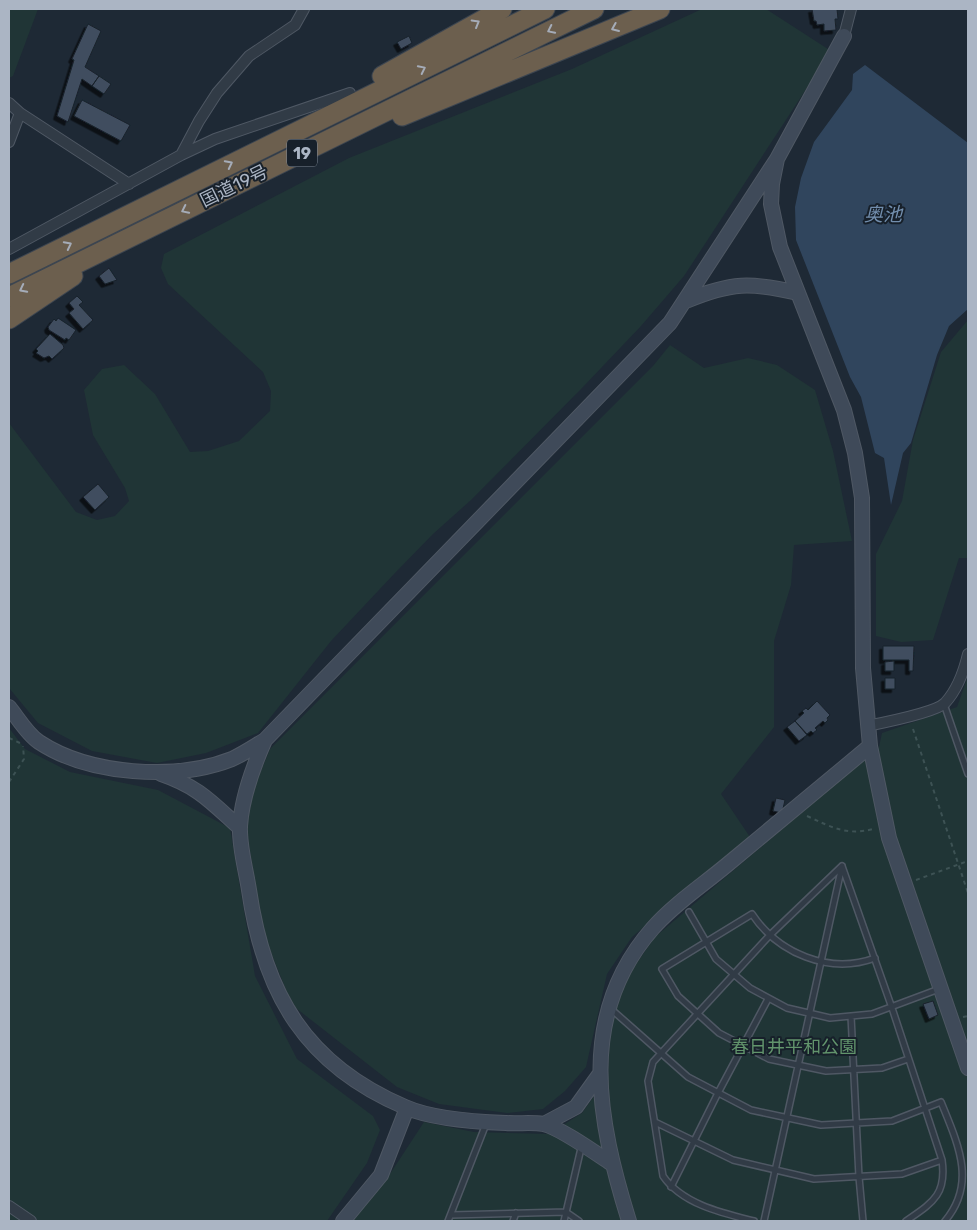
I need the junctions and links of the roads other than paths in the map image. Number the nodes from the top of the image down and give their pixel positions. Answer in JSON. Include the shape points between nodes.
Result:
{"nodes":[{"id":1,"x":304,"y":9,"type":"edge"},
{"id":2,"x":502,"y":9,"type":"edge"},
{"id":3,"x":545,"y":9,"type":"edge"},
{"id":4,"x":594,"y":9,"type":"edge"},
{"id":5,"x":660,"y":9,"type":"edge"},
{"id":6,"x":851,"y":9,"type":"edge"},
{"id":7,"x":844,"y":36,"type":"joint"},
{"id":8,"x":350,"y":93,"type":"junction"},
{"id":9,"x":9,"y":103,"type":"edge"},
{"id":10,"x":20,"y":113,"type":"junction"},
{"id":11,"x":331,"y":114,"type":"junction"},
{"id":12,"x":344,"y":132,"type":"junction"},
{"id":13,"x":9,"y":142,"type":"edge"},
{"id":14,"x":181,"y":155,"type":"junction"},
{"id":15,"x":777,"y":159,"type":"junction"},
{"id":16,"x":129,"y":184,"type":"junction"},
{"id":17,"x":9,"y":249,"type":"edge"},
{"id":18,"x":101,"y":251,"type":"junction"},
{"id":19,"x":9,"y":274,"type":"edge"},
{"id":20,"x":798,"y":293,"type":"junction"},
{"id":21,"x":9,"y":297,"type":"edge"},
{"id":22,"x":686,"y":301,"type":"junction"},
{"id":23,"x":9,"y":319,"type":"edge"},
{"id":24,"x":968,"y":654,"type":"edge"},
{"id":25,"x":944,"y":704,"type":"junction"},
{"id":26,"x":9,"y":707,"type":"edge"},
{"id":27,"x":867,"y":726,"type":"junction"},
{"id":28,"x":265,"y":740,"type":"junction"},
{"id":29,"x":870,"y":746,"type":"junction"},
{"id":30,"x":156,"y":772,"type":"junction"},
{"id":31,"x":968,"y":774,"type":"edge"},
{"id":32,"x":240,"y":828,"type":"junction"},
{"id":33,"x":842,"y":866,"type":"junction"},
{"id":34,"x":689,"y":912,"type":"dead end"},
{"id":35,"x":770,"y":935,"type":"junction"},
{"id":36,"x":706,"y":940,"type":"junction"},
{"id":37,"x":875,"y":958,"type":"junction"},
{"id":38,"x":819,"y":961,"type":"junction"},
{"id":39,"x":733,"y":973,"type":"junction"},
{"id":40,"x":940,"y":989,"type":"junction"},
{"id":41,"x":768,"y":999,"type":"junction"},
{"id":42,"x":609,"y":1007,"type":"junction"},
{"id":43,"x":892,"y":1008,"type":"junction"},
{"id":44,"x":808,"y":1012,"type":"junction"},
{"id":45,"x":697,"y":1014,"type":"junction"},
{"id":46,"x":851,"y":1016,"type":"junction"},
{"id":47,"x":743,"y":1047,"type":"junction"},
{"id":48,"x":661,"y":1053,"type":"junction"},
{"id":49,"x":908,"y":1060,"type":"junction"},
{"id":50,"x":798,"y":1064,"type":"junction"},
{"id":51,"x":968,"y":1068,"type":"edge"},
{"id":52,"x":854,"y":1069,"type":"junction"},
{"id":53,"x":599,"y":1075,"type":"junction"},
{"id":54,"x":718,"y":1093,"type":"junction"},
{"id":55,"x":407,"y":1108,"type":"junction"},
{"id":56,"x":925,"y":1110,"type":"junction"},
{"id":57,"x":786,"y":1118,"type":"junction"},
{"id":58,"x":487,"y":1122,"type":"junction"},
{"id":59,"x":654,"y":1122,"type":"junction"},
{"id":60,"x":856,"y":1123,"type":"junction"},
{"id":61,"x":544,"y":1124,"type":"junction"},
{"id":62,"x":693,"y":1141,"type":"junction"},
{"id":63,"x":582,"y":1144,"type":"junction"},
{"id":64,"x":942,"y":1160,"type":"junction"},
{"id":65,"x":612,"y":1164,"type":"junction"},
{"id":66,"x":775,"y":1170,"type":"junction"},
{"id":67,"x":858,"y":1177,"type":"junction"},
{"id":68,"x":671,"y":1187,"type":"junction"},
{"id":69,"x":9,"y":1206,"type":"edge"},
{"id":70,"x":566,"y":1212,"type":"junction"},
{"id":71,"x":516,"y":1213,"type":"junction"},
{"id":72,"x":451,"y":1215,"type":"junction"},
{"id":73,"x":742,"y":1220,"type":"edge"},
{"id":74,"x":31,"y":1221,"type":"edge"},
{"id":75,"x":344,"y":1221,"type":"edge"},
{"id":76,"x":448,"y":1221,"type":"edge"},
{"id":77,"x":513,"y":1221,"type":"edge"},
{"id":78,"x":564,"y":1221,"type":"edge"},
{"id":79,"x":579,"y":1221,"type":"edge"},
{"id":80,"x":629,"y":1221,"type":"edge"},
{"id":81,"x":754,"y":1221,"type":"edge"},
{"id":82,"x":764,"y":1221,"type":"edge"},
{"id":83,"x":863,"y":1221,"type":"edge"},
{"id":84,"x":906,"y":1221,"type":"edge"},
{"id":85,"x":945,"y":1221,"type":"edge"}],
"edges":[{"from":1,"to":14,"type":"street","via":[[295,25],[249,56],[199,120]]},
{"from":8,"to":2,"type":"highway","one_way":true},
{"from":11,"to":3,"type":"highway","name":"国道19号","number":"19","one_way":true},
{"from":4,"to":12,"type":"highway","name":"国道19号","number":"19","one_way":true},
{"from":5,"to":12,"type":"highway","one_way":true,"via":[[363,132]]},
{"from":6,"to":7,"type":"street"},
{"from":7,"to":15,"type":"street"},
{"from":8,"to":11,"type":"highway"},
{"from":8,"to":14,"type":"street","via":[[215,139]]},
{"from":9,"to":10,"type":"street"},
{"from":10,"to":13,"type":"street"},
{"from":10,"to":16,"type":"street"},
{"from":19,"to":11,"type":"highway","name":"国道19号","number":"19","one_way":true},
{"from":12,"to":18,"type":"highway","name":"国道19号","number":"19","one_way":true},
{"from":14,"to":16,"type":"street"},
{"from":15,"to":20,"type":"street","via":[[772,184],[773,221]]},
{"from":15,"to":22,"type":"street"},
{"from":16,"to":17,"type":"street"},
{"from":18,"to":21,"type":"highway","name":"国道19号","number":"19","one_way":true},
{"from":18,"to":23,"type":"highway","via":[[86,268]]},
{"from":20,"to":22,"type":"street","via":[[748,284],[708,292]]},
{"from":20,"to":27,"type":"street","via":[[844,410],[855,453],[862,498],[863,668]]},
{"from":22,"to":28,"type":"street","via":[[670,323]]},
{"from":24,"to":25,"type":"street","via":[[963,674]]},
{"from":25,"to":27,"type":"street"},
{"from":25,"to":31,"type":"lane"},
{"from":26,"to":30,"type":"street","via":[[38,741],[64,753],[90,764]]},
{"from":27,"to":29,"type":"street"},
{"from":28,"to":30,"type":"street","via":[[233,758],[209,766]]},
{"from":28,"to":32,"type":"street","via":[[246,792]]},
{"from":29,"to":40,"type":"street","via":[[889,838]]},
{"from":29,"to":42,"type":"street","via":[[654,927],[622,972]]},
{"from":30,"to":32,"type":"street","via":[[182,781],[204,794]]},
{"from":32,"to":55,"type":"street","via":[[257,936],[278,996],[297,1026],[343,1072]]},
{"from":33,"to":35,"type":"lane"},
{"from":33,"to":37,"type":"lane"},
{"from":33,"to":38,"type":"lane"},
{"from":34,"to":36,"type":"lane"},
{"from":35,"to":36,"type":"lane","via":[[752,914]]},
{"from":35,"to":38,"type":"lane","via":[[804,957]]},
{"from":35,"to":39,"type":"lane"},
{"from":36,"to":39,"type":"lane","via":[[716,959]]},
{"from":36,"to":45,"type":"lane","via":[[662,969],[678,996]]},
{"from":37,"to":38,"type":"lane","via":[[863,962]]},
{"from":37,"to":43,"type":"lane"},
{"from":38,"to":44,"type":"lane"},
{"from":39,"to":41,"type":"lane"},
{"from":39,"to":45,"type":"lane"},
{"from":40,"to":43,"type":"lane"},
{"from":40,"to":51,"type":"street"},
{"from":41,"to":44,"type":"lane","via":[[786,1008]]},
{"from":41,"to":47,"type":"lane"},
{"from":42,"to":48,"type":"lane"},
{"from":42,"to":53,"type":"street"},
{"from":43,"to":46,"type":"lane"},
{"from":43,"to":49,"type":"lane"},
{"from":44,"to":46,"type":"lane","via":[[830,1018]]},
{"from":44,"to":50,"type":"lane"},
{"from":45,"to":47,"type":"lane","via":[[719,1033]]},
{"from":45,"to":48,"type":"lane"},
{"from":46,"to":52,"type":"lane"},
{"from":47,"to":50,"type":"lane","via":[[769,1059]]},
{"from":47,"to":54,"type":"lane"},
{"from":48,"to":54,"type":"lane","via":[[688,1077]]},
{"from":48,"to":59,"type":"lane","via":[[653,1062],[648,1081]]},
{"from":49,"to":52,"type":"lane","via":[[882,1068]]},
{"from":49,"to":56,"type":"lane"},
{"from":50,"to":52,"type":"lane","via":[[826,1071]]},
{"from":50,"to":57,"type":"lane"},
{"from":52,"to":60,"type":"lane"},
{"from":53,"to":61,"type":"street","via":[[576,1107]]},
{"from":53,"to":65,"type":"street"},
{"from":54,"to":57,"type":"lane","via":[[751,1110]]},
{"from":54,"to":62,"type":"lane"},
{"from":55,"to":58,"type":"street"},
{"from":55,"to":75,"type":"street","via":[[381,1175]]},
{"from":56,"to":60,"type":"lane","via":[[892,1121]]},
{"from":56,"to":64,"type":"lane"},
{"from":56,"to":85,"type":"lane","via":[[941,1102],[962,1152],[965,1184],[958,1208]]},
{"from":57,"to":60,"type":"lane","via":[[821,1124]]},
{"from":57,"to":66,"type":"lane"},
{"from":58,"to":61,"type":"street"},
{"from":58,"to":72,"type":"lane"},
{"from":59,"to":62,"type":"lane"},
{"from":59,"to":68,"type":"lane","via":[[664,1176]]},
{"from":60,"to":67,"type":"lane"},
{"from":61,"to":63,"type":"street"},
{"from":62,"to":66,"type":"lane","via":[[732,1160]]},
{"from":62,"to":68,"type":"lane"},
{"from":63,"to":65,"type":"street"},
{"from":63,"to":70,"type":"lane"},
{"from":64,"to":67,"type":"lane","via":[[902,1174]]},
{"from":64,"to":84,"type":"lane","via":[[944,1178],[935,1201]]},
{"from":65,"to":80,"type":"street"},
{"from":66,"to":67,"type":"lane","via":[[814,1179]]},
{"from":66,"to":82,"type":"lane"},
{"from":67,"to":83,"type":"lane"},
{"from":68,"to":73,"type":"lane","via":[[713,1210]]},
{"from":69,"to":74,"type":"street"},
{"from":70,"to":71,"type":"lane"},
{"from":70,"to":78,"type":"lane"},
{"from":70,"to":79,"type":"lane"},
{"from":71,"to":72,"type":"lane"},
{"from":71,"to":77,"type":"lane"},
{"from":72,"to":76,"type":"lane"},
{"from":73,"to":81,"type":"lane"}]}
